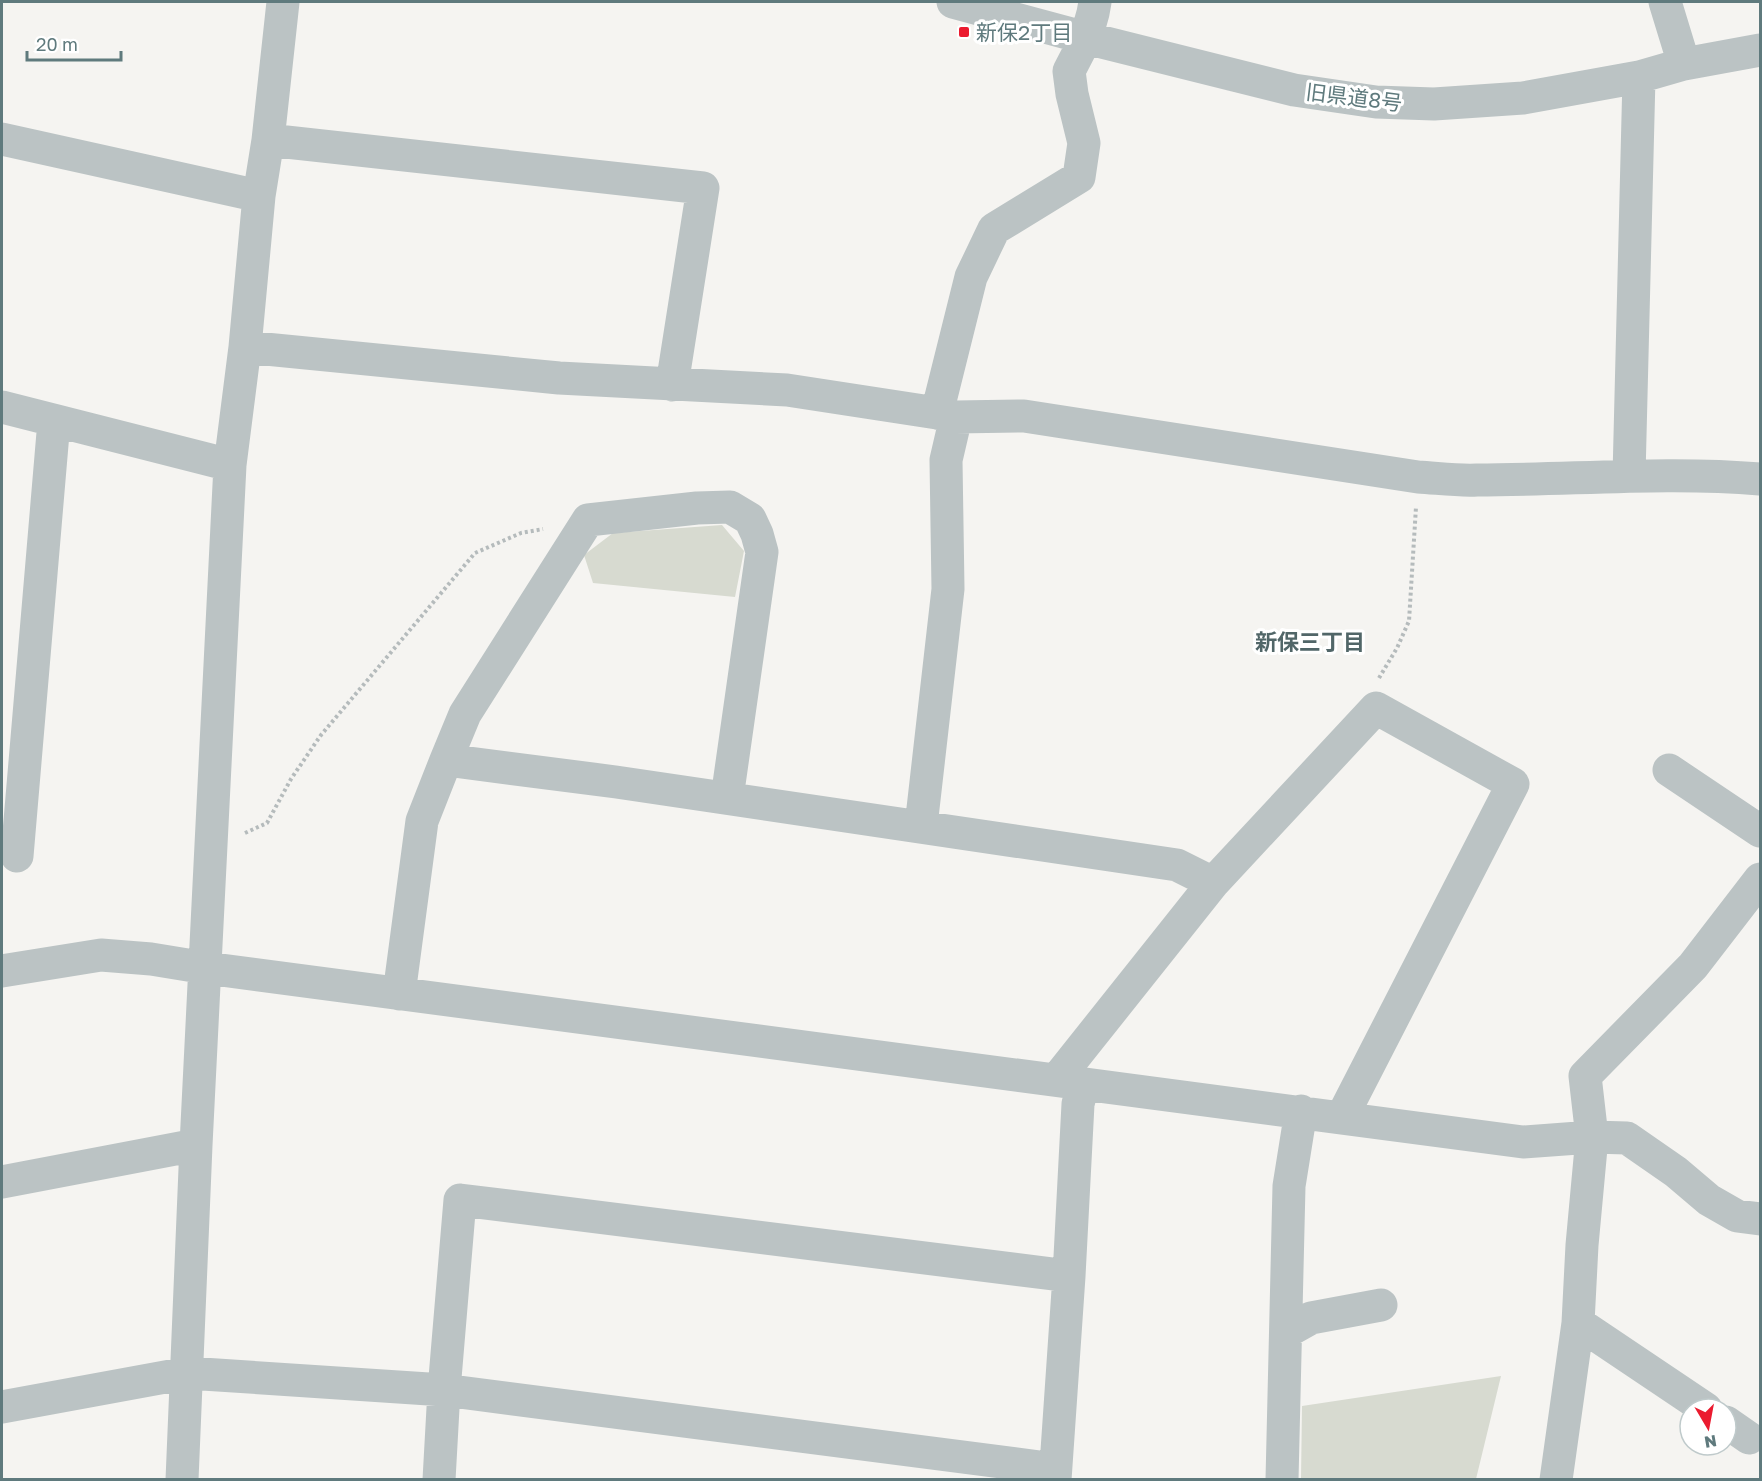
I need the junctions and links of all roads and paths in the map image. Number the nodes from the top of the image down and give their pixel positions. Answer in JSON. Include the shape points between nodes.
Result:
{"nodes":[{"id":1,"x":283,"y":2,"type":"edge"},
{"id":2,"x":953,"y":2,"type":"edge"},
{"id":3,"x":1095,"y":2,"type":"edge"},
{"id":4,"x":1665,"y":2,"type":"edge"},
{"id":5,"x":1086,"y":38,"type":"junction"},
{"id":6,"x":1761,"y":50,"type":"edge"},
{"id":7,"x":1684,"y":64,"type":"junction"},
{"id":8,"x":1639,"y":77,"type":"junction"},
{"id":9,"x":2,"y":139,"type":"edge"},
{"id":10,"x":268,"y":140,"type":"junction"},
{"id":11,"x":259,"y":196,"type":"junction"},
{"id":12,"x":245,"y":347,"type":"junction"},
{"id":13,"x":672,"y":385,"type":"junction"},
{"id":14,"x":2,"y":407,"type":"edge"},
{"id":15,"x":947,"y":415,"type":"junction"},
{"id":16,"x":54,"y":421,"type":"junction"},
{"id":17,"x":230,"y":465,"type":"junction"},
{"id":18,"x":1629,"y":476,"type":"junction"},
{"id":19,"x":1418,"y":477,"type":"junction"},
{"id":20,"x":1761,"y":479,"type":"edge"},
{"id":21,"x":588,"y":520,"type":"junction"},
{"id":22,"x":1376,"y":708,"type":"junction"},
{"id":23,"x":446,"y":760,"type":"junction"},
{"id":24,"x":1669,"y":770,"type":"dead end"},
{"id":25,"x":727,"y":798,"type":"junction"},
{"id":26,"x":921,"y":826,"type":"junction"},
{"id":27,"x":1761,"y":831,"type":"edge"},
{"id":28,"x":210,"y":835,"type":"junction"},
{"id":29,"x":17,"y":856,"type":"dead end"},
{"id":30,"x":1761,"y":879,"type":"edge"},
{"id":31,"x":1213,"y":883,"type":"junction"},
{"id":32,"x":206,"y":968,"type":"junction"},
{"id":33,"x":2,"y":971,"type":"edge"},
{"id":34,"x":399,"y":994,"type":"junction"},
{"id":35,"x":1070,"y":1082,"type":"junction"},
{"id":36,"x":1301,"y":1111,"type":"junction"},
{"id":37,"x":1342,"y":1118,"type":"junction"},
{"id":38,"x":1592,"y":1137,"type":"junction"},
{"id":39,"x":196,"y":1145,"type":"junction"},
{"id":40,"x":2,"y":1182,"type":"edge"},
{"id":41,"x":1761,"y":1219,"type":"edge"},
{"id":42,"x":1069,"y":1276,"type":"junction"},
{"id":43,"x":1381,"y":1305,"type":"dead end"},
{"id":44,"x":1578,"y":1323,"type":"junction"},
{"id":45,"x":1286,"y":1332,"type":"junction"},
{"id":46,"x":187,"y":1372,"type":"junction"},
{"id":47,"x":444,"y":1390,"type":"junction"},
{"id":48,"x":1688,"y":1397,"type":"edge"},
{"id":49,"x":2,"y":1407,"type":"edge"},
{"id":50,"x":1055,"y":1474,"type":"edge"},
{"id":51,"x":182,"y":1479,"type":"edge"},
{"id":52,"x":439,"y":1479,"type":"edge"},
{"id":53,"x":1282,"y":1479,"type":"edge"},
{"id":54,"x":1556,"y":1479,"type":"edge"}],
"edges":[{"from":1,"to":10,"type":"street"},
{"from":2,"to":5,"type":"street","name":"旧県道8号"},
{"from":3,"to":5,"type":"street"},
{"from":4,"to":7,"type":"street"},
{"from":5,"to":8,"type":"street","name":"旧県道8号","via":[[1293,90],[1376,102],[1434,104],[1523,98]]},
{"from":5,"to":15,"type":"street","via":[[1069,71],[1083,143],[1079,177],[994,229],[971,277]]},
{"from":6,"to":7,"type":"street","name":"旧県道8号"},
{"from":7,"to":8,"type":"street","name":"旧県道8号"},
{"from":8,"to":18,"type":"street"},
{"from":9,"to":11,"type":"street"},
{"from":10,"to":11,"type":"street"},
{"from":10,"to":13,"type":"street","via":[[703,188]]},
{"from":11,"to":12,"type":"street"},
{"from":12,"to":13,"type":"street","via":[[559,378]]},
{"from":12,"to":17,"type":"street"},
{"from":13,"to":15,"type":"street","via":[[787,390]]},
{"from":14,"to":16,"type":"street"},
{"from":15,"to":19,"type":"street","via":[[1024,416]]},
{"from":15,"to":26,"type":"street","via":[[948,589]]},
{"from":16,"to":17,"type":"street"},
{"from":16,"to":29,"type":"street"},
{"from":17,"to":28,"type":"street"},
{"from":18,"to":19,"type":"street","via":[[1475,480]]},
{"from":18,"to":20,"type":"street","via":[[1720,475]]},
{"from":19,"to":22,"type":"path","via":[[1409,621],[1380,676]]},
{"from":21,"to":23,"type":"street","via":[[465,714]]},
{"from":21,"to":25,"type":"street","via":[[730,507],[750,519],[762,552]]},
{"from":21,"to":28,"type":"path","via":[[521,533],[475,552],[321,735],[267,823],[246,833]]},
{"from":22,"to":31,"type":"street"},
{"from":22,"to":37,"type":"street","via":[[1513,784]]},
{"from":23,"to":25,"type":"street"},
{"from":23,"to":34,"type":"street","via":[[422,821]]},
{"from":24,"to":27,"type":"street"},
{"from":25,"to":26,"type":"street"},
{"from":26,"to":31,"type":"street","via":[[1177,865]]},
{"from":28,"to":32,"type":"street"},
{"from":30,"to":38,"type":"street","via":[[1693,966],[1585,1076]]},
{"from":31,"to":35,"type":"street"},
{"from":32,"to":33,"type":"street","via":[[151,958],[101,955]]},
{"from":32,"to":34,"type":"street"},
{"from":32,"to":39,"type":"street"},
{"from":34,"to":35,"type":"street"},
{"from":35,"to":36,"type":"street"},
{"from":35,"to":42,"type":"street","via":[[1078,1104]]},
{"from":36,"to":37,"type":"street"},
{"from":36,"to":45,"type":"street","via":[[1289,1186]]},
{"from":37,"to":38,"type":"street","via":[[1523,1142]]},
{"from":38,"to":41,"type":"street","via":[[1627,1138],[1709,1200],[1737,1216]]},
{"from":38,"to":44,"type":"street"},
{"from":39,"to":40,"type":"street"},
{"from":39,"to":46,"type":"street"},
{"from":42,"to":47,"type":"street","via":[[460,1200]]},
{"from":42,"to":50,"type":"street"},
{"from":43,"to":45,"type":"street","via":[[1311,1318]]},
{"from":44,"to":48,"type":"street"},
{"from":44,"to":54,"type":"street"},
{"from":45,"to":53,"type":"street"},
{"from":46,"to":47,"type":"street"},
{"from":46,"to":49,"type":"street"},
{"from":46,"to":51,"type":"street"},
{"from":47,"to":50,"type":"street"},
{"from":47,"to":52,"type":"street"}]}
